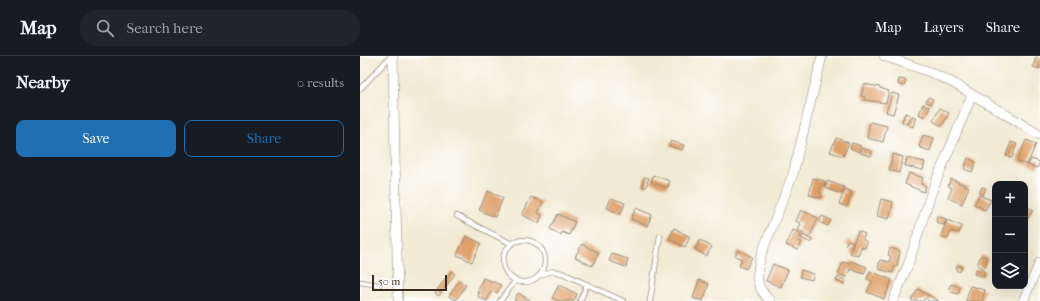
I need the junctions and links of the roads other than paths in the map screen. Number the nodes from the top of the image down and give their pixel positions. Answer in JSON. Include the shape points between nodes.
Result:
{"nodes":[{"id":1,"x":392,"y":56,"type":"edge"},
{"id":2,"x":822,"y":56,"type":"edge"},
{"id":3,"x":884,"y":56,"type":"edge"},
{"id":4,"x":360,"y":89,"type":"edge"},
{"id":5,"x":972,"y":95,"type":"junction"},
{"id":6,"x":1040,"y":135,"type":"edge"},
{"id":7,"x":457,"y":216,"type":"dead end"},
{"id":8,"x":660,"y":236,"type":"dead end"},
{"id":9,"x":512,"y":244,"type":"junction"},
{"id":10,"x":1040,"y":262,"type":"edge"},
{"id":11,"x":539,"y":276,"type":"junction"},
{"id":12,"x":516,"y":280,"type":"junction"},
{"id":13,"x":360,"y":282,"type":"edge"},
{"id":14,"x":380,"y":284,"type":"dead end"},
{"id":15,"x":587,"y":284,"type":"junction"},
{"id":16,"x":398,"y":301,"type":"edge"},
{"id":17,"x":500,"y":301,"type":"edge"},
{"id":18,"x":580,"y":301,"type":"edge"},
{"id":19,"x":623,"y":301,"type":"edge"},
{"id":20,"x":650,"y":301,"type":"edge"},
{"id":21,"x":771,"y":301,"type":"edge"},
{"id":22,"x":893,"y":301,"type":"edge"},
{"id":23,"x":1023,"y":301,"type":"edge"}],
"edges":[{"from":1,"to":4,"type":"lane"},
{"from":1,"to":16,"type":"street"},
{"from":2,"to":21,"type":"street","via":[[793,174],[760,255],[757,269],[758,284],[762,293]]},
{"from":3,"to":5,"type":"street","via":[[930,72]]},
{"from":5,"to":6,"type":"street"},
{"from":5,"to":22,"type":"street","via":[[932,191]]},
{"from":7,"to":9,"type":"lane"},
{"from":8,"to":20,"type":"lane"},
{"from":9,"to":11,"type":"lane","via":[[526,240],[540,247],[545,261]]},
{"from":9,"to":12,"type":"lane","via":[[503,257],[507,273]]},
{"from":10,"to":23,"type":"street"},
{"from":11,"to":12,"type":"lane","via":[[528,281]]},
{"from":11,"to":15,"type":"lane","via":[[553,271]]},
{"from":12,"to":17,"type":"lane"},
{"from":13,"to":14,"type":"lane"},
{"from":15,"to":18,"type":"lane"},
{"from":15,"to":19,"type":"lane"}]}
